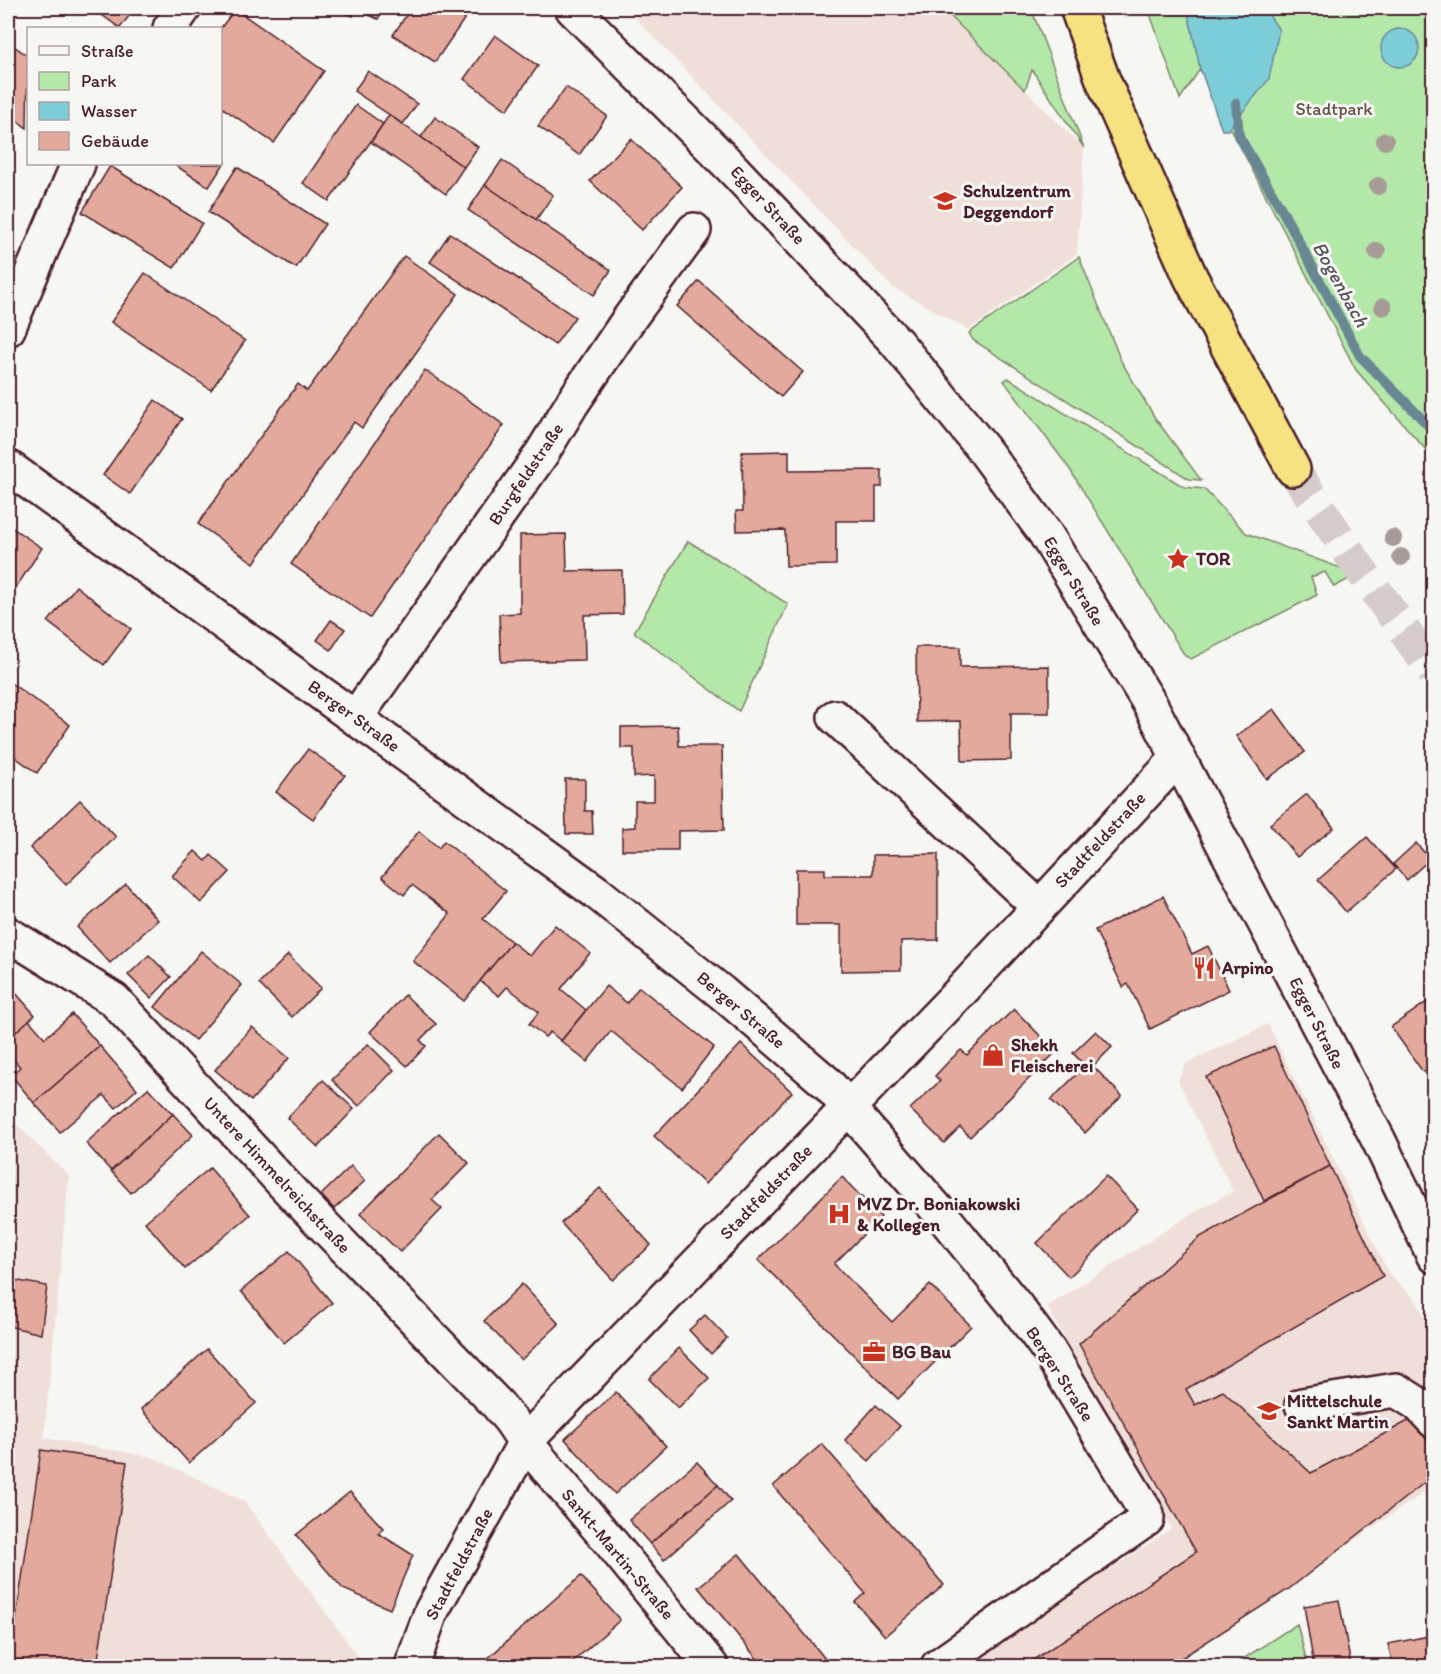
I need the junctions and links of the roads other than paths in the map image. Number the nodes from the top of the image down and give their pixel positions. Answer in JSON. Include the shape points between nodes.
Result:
{"nodes":[{"id":1,"x":184,"y":8,"type":"edge"},
{"id":2,"x":572,"y":8,"type":"edge"},
{"id":3,"x":1077,"y":8,"type":"edge"},
{"id":4,"x":171,"y":27,"type":"edge"},
{"id":5,"x":78,"y":165,"type":"edge"},
{"id":6,"x":694,"y":230,"type":"dead end"},
{"id":7,"x":8,"y":329,"type":"edge"},
{"id":8,"x":8,"y":468,"type":"edge"},
{"id":9,"x":1293,"y":469,"type":"tunnel mouth"},
{"id":10,"x":356,"y":717,"type":"junction"},
{"id":11,"x":835,"y":717,"type":"dead end"},
{"id":12,"x":1178,"y":758,"type":"junction"},
{"id":13,"x":1039,"y":907,"type":"junction"},
{"id":14,"x":8,"y":934,"type":"edge"},
{"id":15,"x":846,"y":1108,"type":"junction"},
{"id":16,"x":1434,"y":1256,"type":"edge"},
{"id":17,"x":1302,"y":1405,"type":"dead end"},
{"id":18,"x":1434,"y":1421,"type":"edge"},
{"id":19,"x":525,"y":1442,"type":"junction"},
{"id":20,"x":412,"y":1666,"type":"edge"},
{"id":21,"x":711,"y":1666,"type":"edge"},
{"id":22,"x":938,"y":1666,"type":"edge"}],
"edges":[{"from":1,"to":4,"type":"street"},
{"from":2,"to":12,"type":"street","name":"Egger Straße","via":[[746,182],[896,342],[984,450],[1045,533],[1150,704]]},
{"from":3,"to":9,"type":"highway","via":[[1103,80],[1191,278]]},
{"from":5,"to":7,"type":"street"},
{"from":6,"to":10,"type":"street","name":"Burgfeldstraße"},
{"from":8,"to":10,"type":"street","name":"Berger Straße"},
{"from":10,"to":15,"type":"street","name":"Berger Straße","via":[[596,892],[827,1083]]},
{"from":11,"to":13,"type":"street"},
{"from":12,"to":13,"type":"street","name":"Stadtfeldstraße"},
{"from":12,"to":16,"type":"street","name":"Egger Straße","via":[[1379,1141]]},
{"from":13,"to":15,"type":"street","name":"Stadtfeldstraße"},
{"from":14,"to":19,"type":"street","name":"Untere Himmelreichstraße","via":[[114,1000],[294,1195],[498,1405]]},
{"from":15,"to":19,"type":"street","name":"Stadtfeldstraße"},
{"from":15,"to":22,"type":"street","name":"Berger Straße","via":[[941,1214],[1016,1306],[1048,1351],[1148,1519]]},
{"from":17,"to":18,"type":"street","via":[[1396,1390],[1418,1404]]},
{"from":19,"to":20,"type":"street","name":"Stadtfeldstraße","via":[[431,1612]]},
{"from":19,"to":21,"type":"street","name":"Sankt-Martin-Straße"}]}
